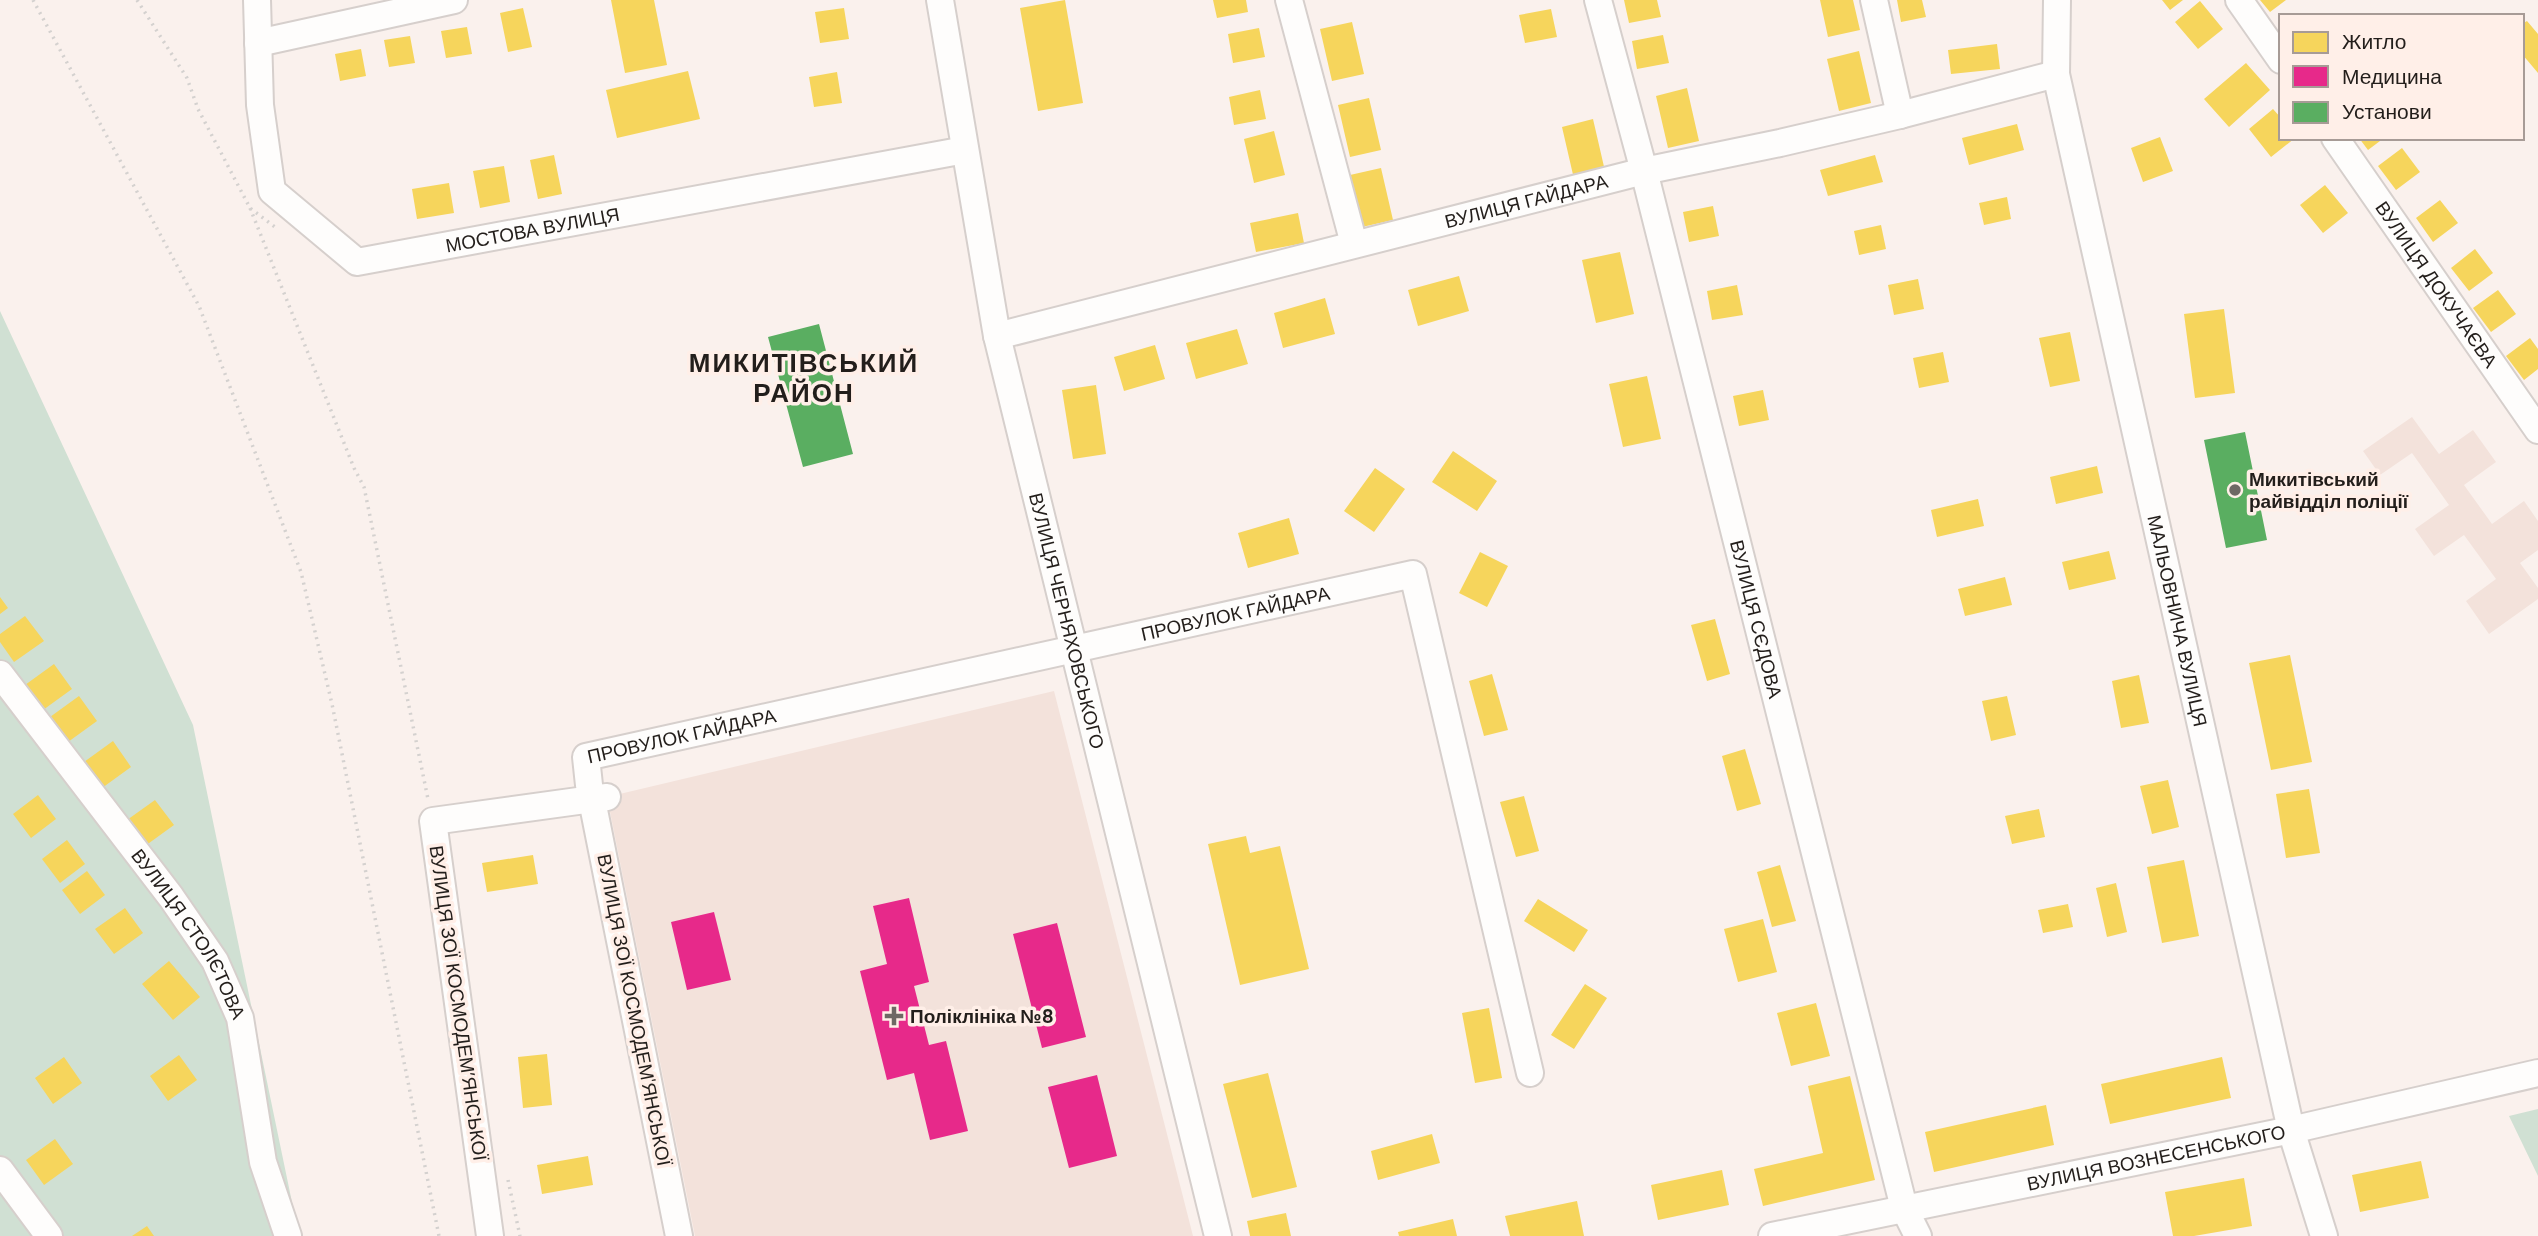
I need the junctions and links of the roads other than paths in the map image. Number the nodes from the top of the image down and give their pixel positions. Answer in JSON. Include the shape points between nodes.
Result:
{"nodes":[{"id":1,"x":257,"y":0,"type":"edge"},
{"id":2,"x":454,"y":0,"type":"edge"},
{"id":3,"x":940,"y":0,"type":"edge"},
{"id":4,"x":1289,"y":0,"type":"edge"},
{"id":5,"x":1598,"y":0,"type":"edge"},
{"id":6,"x":1874,"y":0,"type":"edge"},
{"id":7,"x":2057,"y":0,"type":"edge"},
{"id":8,"x":2239,"y":0,"type":"edge"},
{"id":9,"x":258,"y":43,"type":"junction"},
{"id":10,"x":2279,"y":57,"type":"edge"},
{"id":11,"x":2056,"y":74,"type":"junction"},
{"id":12,"x":1900,"y":115,"type":"junction"},
{"id":13,"x":2337,"y":140,"type":"edge"},
{"id":14,"x":965,"y":150,"type":"junction"},
{"id":15,"x":1644,"y":171,"type":"junction"},
{"id":16,"x":1354,"y":244,"type":"junction"},
{"id":17,"x":998,"y":336,"type":"junction"},
{"id":18,"x":2538,"y":430,"type":"edge"},
{"id":19,"x":1074,"y":649,"type":"junction"},
{"id":20,"x":0,"y":674,"type":"edge"},
{"id":21,"x":596,"y":794,"type":"junction"},
{"id":22,"x":1530,"y":1073,"type":"dead end"},
{"id":23,"x":2538,"y":1073,"type":"edge"},
{"id":24,"x":2291,"y":1130,"type":"junction"},
{"id":25,"x":0,"y":1170,"type":"edge"},
{"id":26,"x":1904,"y":1208,"type":"junction"},
{"id":27,"x":49,"y":1236,"type":"edge"},
{"id":28,"x":288,"y":1236,"type":"edge"},
{"id":29,"x":490,"y":1236,"type":"edge"},
{"id":30,"x":679,"y":1236,"type":"edge"},
{"id":31,"x":1218,"y":1236,"type":"edge"},
{"id":32,"x":1772,"y":1236,"type":"edge"},
{"id":33,"x":1918,"y":1236,"type":"edge"},
{"id":34,"x":2324,"y":1236,"type":"edge"}],
"edges":[{"from":1,"to":9,"type":"street"},
{"from":2,"to":9,"type":"street"},
{"from":3,"to":14,"type":"street","name":"ВУЛИЦЯ ЧЕРНЯХОВСЬКОГО"},
{"from":4,"to":16,"type":"street"},
{"from":5,"to":15,"type":"street","name":"ВУЛИЦЯ СЄДОВА"},
{"from":6,"to":12,"type":"street"},
{"from":7,"to":11,"type":"street","name":"МАЛЬОВНИЧА ВУЛИЦЯ"},
{"from":8,"to":10,"type":"street"},
{"from":9,"to":14,"type":"street","name":"МОСТОВА ВУЛИЦЯ","via":[[260,105],[272,191],[357,262]]},
{"from":11,"to":12,"type":"street","name":"ВУЛИЦЯ ГАЙДАРА"},
{"from":11,"to":24,"type":"street","name":"МАЛЬОВНИЧА ВУЛИЦЯ"},
{"from":12,"to":15,"type":"street","name":"ВУЛИЦЯ ГАЙДАРА"},
{"from":13,"to":18,"type":"street","name":"ВУЛИЦЯ ДОКУЧАЄВА"},
{"from":14,"to":17,"type":"street","name":"ВУЛИЦЯ ЧЕРНЯХОВСЬКОГО"},
{"from":15,"to":16,"type":"street","name":"ВУЛИЦЯ ГАЙДАРА"},
{"from":15,"to":26,"type":"street","name":"ВУЛИЦЯ СЄДОВА"},
{"from":16,"to":17,"type":"street","name":"ВУЛИЦЯ ГАЙДАРА"},
{"from":17,"to":19,"type":"street","name":"ВУЛИЦЯ ЧЕРНЯХОВСЬКОГО"},
{"from":19,"to":21,"type":"street","name":"ПРОВУЛОК ГАЙДАРА","via":[[586,757]]},
{"from":19,"to":22,"type":"street","name":"ПРОВУЛОК ГАЙДАРА","via":[[1413,574]]},
{"from":19,"to":31,"type":"street","name":"ВУЛИЦЯ ЧЕРНЯХОВСЬКОГО"},
{"from":20,"to":28,"type":"street","name":"ВУЛИЦЯ СТОЛЄТОВА","via":[[215,961],[240,1018],[263,1162]]},
{"from":21,"to":29,"type":"street","name":"ВУЛИЦЯ ЗОЇ КОСМОДЕМ’ЯНСЬКОЇ","via":[[433,821]]},
{"from":21,"to":30,"type":"street","name":"ВУЛИЦЯ ЗОЇ КОСМОДЕМ'ЯНСЬКОЇ"},
{"from":23,"to":24,"type":"street","name":"ВУЛИЦЯ ВОЗНЕСЕНСЬКОГО"},
{"from":24,"to":26,"type":"street","name":"ВУЛИЦЯ ВОЗНЕСЕНСЬКОГО"},
{"from":24,"to":34,"type":"street","name":"МАЛЬОВНИЧА ВУЛИЦЯ"},
{"from":25,"to":27,"type":"street"},
{"from":26,"to":32,"type":"street","name":"ВУЛИЦЯ ВОЗНЕСЕНСЬКОГО"},
{"from":26,"to":33,"type":"street","name":"ВУЛИЦЯ СЄДОВА"}]}
